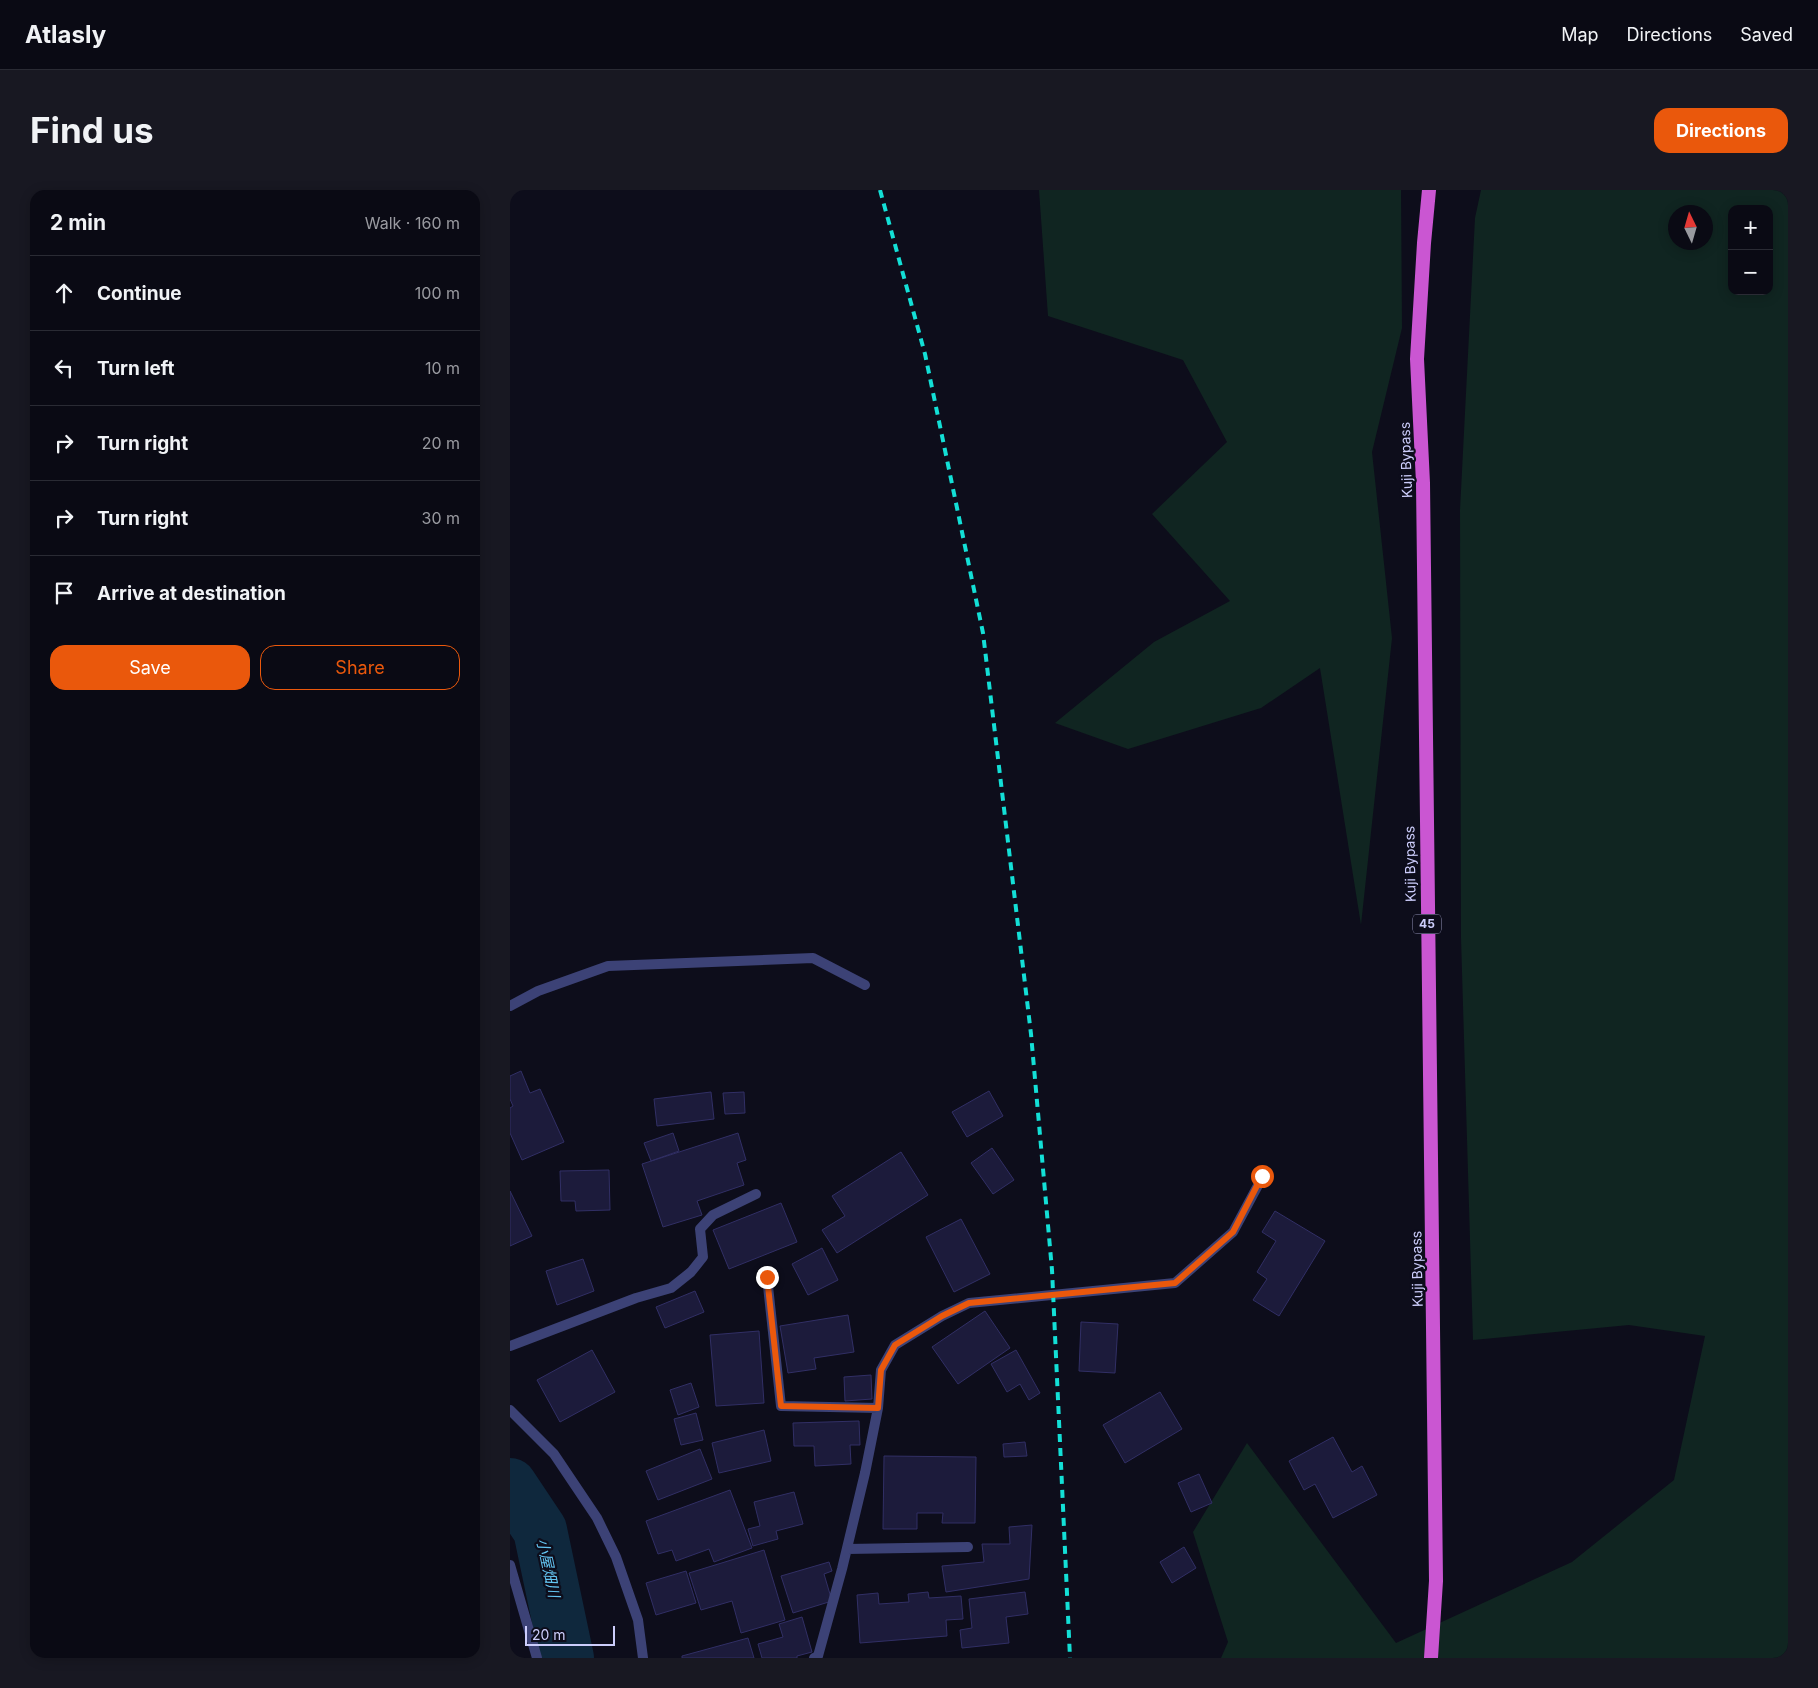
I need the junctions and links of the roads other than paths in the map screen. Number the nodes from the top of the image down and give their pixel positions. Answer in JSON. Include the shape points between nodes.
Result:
{"nodes":[{"id":1,"x":1429,"y":190,"type":"edge"},
{"id":2,"x":865,"y":985,"type":"dead end"},
{"id":3,"x":510,"y":1006,"type":"edge"},
{"id":4,"x":1262,"y":1176,"type":"dead end"},
{"id":5,"x":756,"y":1194,"type":"dead end"},
{"id":6,"x":767,"y":1277,"type":"dead end"},
{"id":7,"x":510,"y":1346,"type":"edge"},
{"id":8,"x":878,"y":1408,"type":"junction"},
{"id":9,"x":510,"y":1410,"type":"edge"},
{"id":10,"x":968,"y":1547,"type":"dead end"},
{"id":11,"x":847,"y":1549,"type":"junction"},
{"id":12,"x":510,"y":1565,"type":"edge"},
{"id":13,"x":537,"y":1658,"type":"edge"},
{"id":14,"x":643,"y":1658,"type":"edge"},
{"id":15,"x":814,"y":1658,"type":"edge"},
{"id":16,"x":1431,"y":1658,"type":"edge"}],
"edges":[{"from":1,"to":16,"type":"highway","name":"Kuji Bypass","number":"45","via":[[1417,359],[1423,483],[1436,1541]]},
{"from":2,"to":3,"type":"street","via":[[813,958],[608,966],[538,991]]},
{"from":4,"to":8,"type":"street","via":[[1233,1232],[1175,1283],[969,1303],[895,1345],[881,1370]]},
{"from":5,"to":7,"type":"street","via":[[713,1215],[700,1229],[703,1257],[691,1272],[670,1288]]},
{"from":6,"to":8,"type":"street","via":[[781,1406]]},
{"from":8,"to":11,"type":"street"},
{"from":9,"to":14,"type":"street","via":[[554,1454],[597,1518],[616,1557],[638,1620]]},
{"from":10,"to":11,"type":"street"},
{"from":11,"to":15,"type":"street","via":[[818,1656]]},
{"from":12,"to":13,"type":"street"}]}
